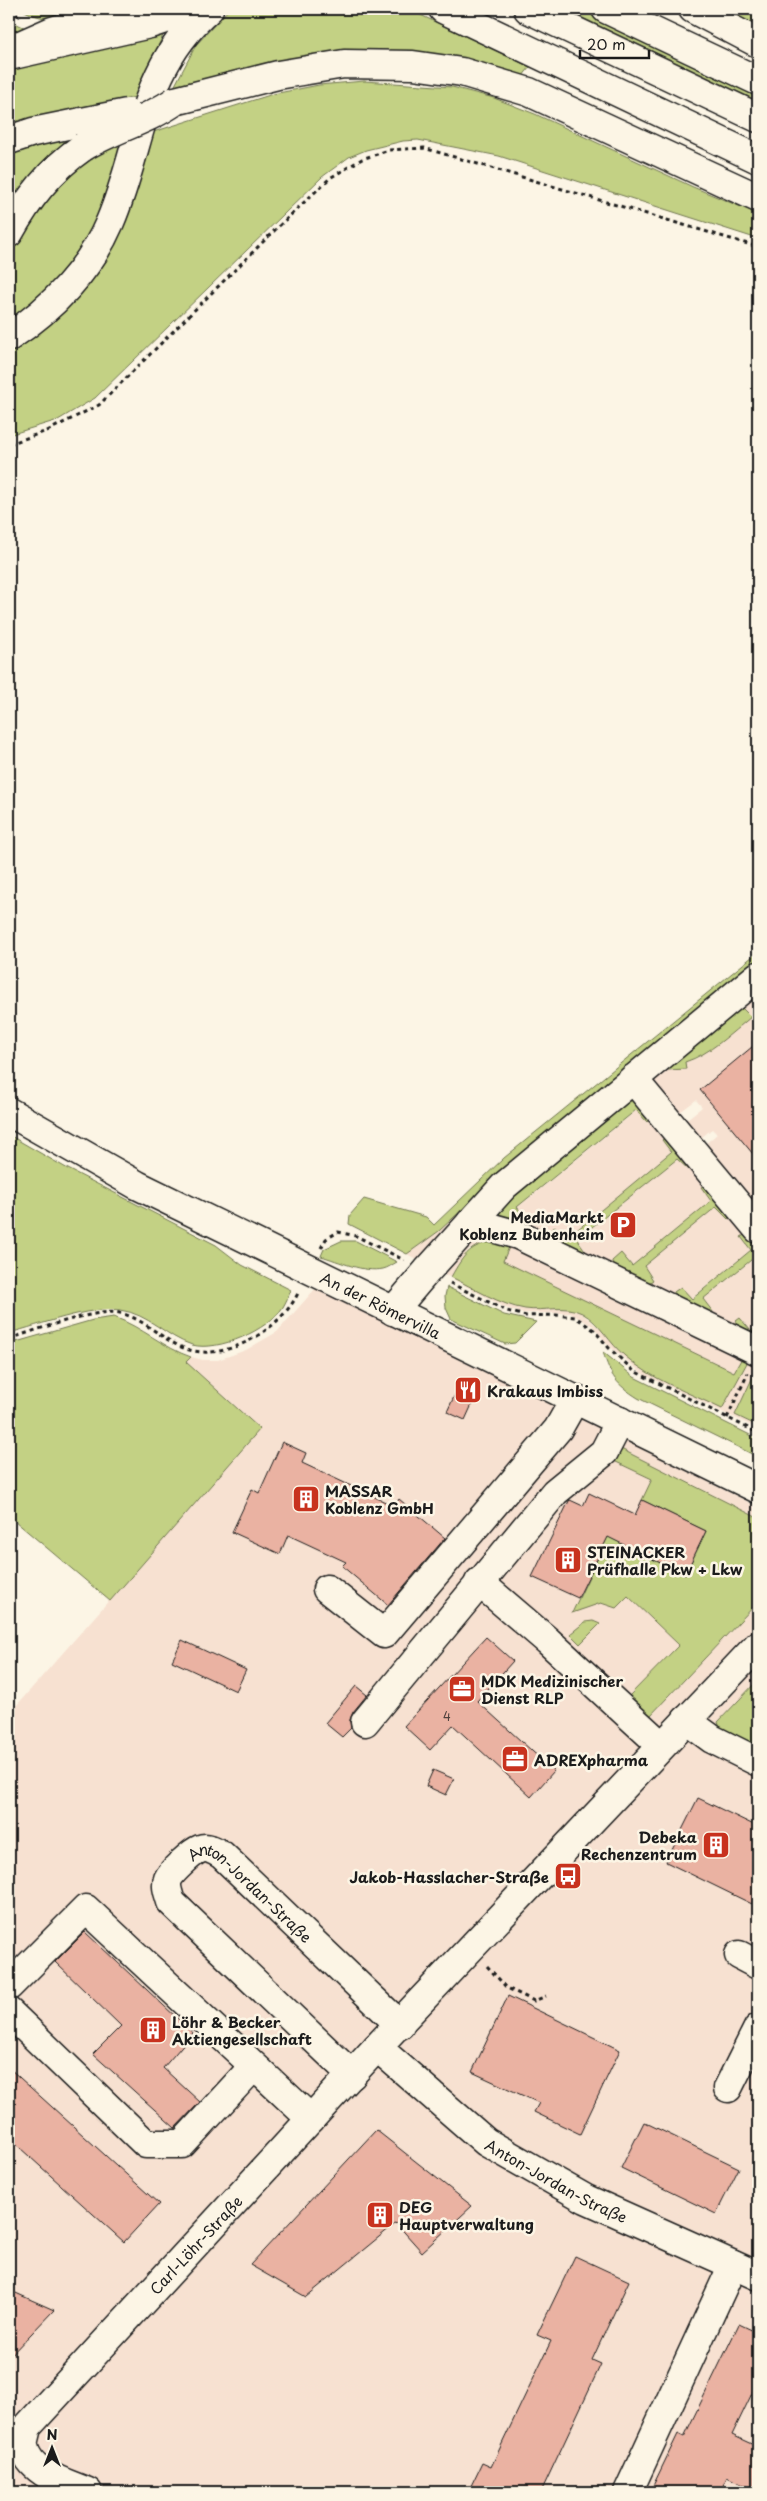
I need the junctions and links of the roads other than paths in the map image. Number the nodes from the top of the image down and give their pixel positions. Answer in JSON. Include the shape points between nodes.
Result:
{"nodes":[{"id":1,"x":122,"y":9,"type":"edge"},
{"id":2,"x":196,"y":9,"type":"edge"},
{"id":3,"x":208,"y":9,"type":"edge"},
{"id":4,"x":443,"y":9,"type":"edge"},
{"id":5,"x":528,"y":9,"type":"edge"},
{"id":6,"x":606,"y":9,"type":"edge"},
{"id":7,"x":693,"y":9,"type":"edge"},
{"id":8,"x":758,"y":43,"type":"edge"},
{"id":9,"x":9,"y":50,"type":"edge"},
{"id":10,"x":9,"y":56,"type":"edge"},
{"id":11,"x":758,"y":81,"type":"edge"},
{"id":12,"x":758,"y":118,"type":"edge"},
{"id":13,"x":82,"y":134,"type":"junction"},
{"id":14,"x":9,"y":140,"type":"edge"},
{"id":15,"x":758,"y":159,"type":"edge"},
{"id":16,"x":758,"y":198,"type":"edge"},
{"id":17,"x":9,"y":233,"type":"edge"},
{"id":18,"x":9,"y":337,"type":"edge"},
{"id":19,"x":758,"y":976,"type":"edge"},
{"id":20,"x":633,"y":1079,"type":"junction"},
{"id":21,"x":9,"y":1112,"type":"edge"},
{"id":22,"x":471,"y":1222,"type":"junction"},
{"id":23,"x":758,"y":1228,"type":"edge"},
{"id":24,"x":393,"y":1311,"type":"junction"},
{"id":25,"x":754,"y":1360,"type":"edge"},
{"id":26,"x":575,"y":1399,"type":"junction"},
{"id":27,"x":620,"y":1421,"type":"junction"},
{"id":28,"x":754,"y":1485,"type":"edge"},
{"id":29,"x":479,"y":1582,"type":"junction"},
{"id":30,"x":327,"y":1588,"type":"dead end"},
{"id":31,"x":758,"y":1645,"type":"edge"},
{"id":32,"x":686,"y":1720,"type":"junction"},
{"id":33,"x":364,"y":1722,"type":"dead end"},
{"id":34,"x":661,"y":1745,"type":"junction"},
{"id":35,"x":758,"y":1762,"type":"edge"},
{"id":36,"x":9,"y":1986,"type":"edge"},
{"id":37,"x":9,"y":2012,"type":"edge"},
{"id":38,"x":400,"y":2025,"type":"junction"},
{"id":39,"x":758,"y":2028,"type":"edge"},
{"id":40,"x":377,"y":2048,"type":"junction"},
{"id":41,"x":253,"y":2067,"type":"junction"},
{"id":42,"x":352,"y":2075,"type":"junction"},
{"id":43,"x":728,"y":2088,"type":"dead end"},
{"id":44,"x":311,"y":2119,"type":"junction"},
{"id":45,"x":733,"y":2265,"type":"junction"},
{"id":46,"x":758,"y":2276,"type":"edge"},
{"id":47,"x":88,"y":2492,"type":"edge"},
{"id":48,"x":628,"y":2492,"type":"edge"}],
"edges":[{"from":1,"to":9,"type":"main road","via":[[52,31]]},
{"from":2,"to":10,"type":"main road","via":[[150,24]]},
{"from":3,"to":18,"type":"main road","via":[[187,30],[159,74],[141,120],[116,210],[91,257],[52,302]]},
{"from":4,"to":15,"type":"main road"},
{"from":5,"to":12,"type":"main road"},
{"from":6,"to":11,"type":"main road"},
{"from":7,"to":8,"type":"main road"},
{"from":13,"to":14,"type":"main road","via":[[33,132]]},
{"from":13,"to":16,"type":"main road","bridge":true,"via":[[113,131],[175,102],[299,70],[344,64],[413,65],[462,72],[529,92]]},
{"from":13,"to":17,"type":"main road","via":[[44,180]]},
{"from":19,"to":20,"type":"main road"},
{"from":20,"to":22,"type":"main road","via":[[504,1186]]},
{"from":20,"to":23,"type":"main road"},
{"from":21,"to":24,"type":"main road","name":"An der Römervilla","via":[[136,1185]]},
{"from":22,"to":24,"type":"main road"},
{"from":22,"to":25,"type":"main road","via":[[528,1240]]},
{"from":24,"to":26,"type":"main road","name":"An der Römervilla"},
{"from":26,"to":27,"type":"main road","name":"An der Römervilla"},
{"from":26,"to":30,"type":"main road","via":[[558,1429],[384,1634]]},
{"from":27,"to":28,"type":"main road","name":"An der Römervilla"},
{"from":27,"to":29,"type":"main road","via":[[604,1452],[555,1492]]},
{"from":29,"to":33,"type":"main road"},
{"from":29,"to":34,"type":"main road"},
{"from":31,"to":32,"type":"main road"},
{"from":32,"to":34,"type":"main road"},
{"from":32,"to":35,"type":"main road","via":[[712,1739]]},
{"from":34,"to":38,"type":"main road"},
{"from":36,"to":41,"type":"main road","via":[[86,1909]]},
{"from":37,"to":41,"type":"main road","via":[[146,2144],[182,2144]]},
{"from":38,"to":40,"type":"main road"},
{"from":38,"to":42,"type":"main road","name":"Anton-Jordan-Straße","via":[[222,1855],[201,1848],[188,1857],[169,1878],[167,1889],[171,1902]]},
{"from":39,"to":43,"type":"main road"},
{"from":40,"to":42,"type":"main road","name":"Carl-Löhr-Straße"},
{"from":40,"to":45,"type":"main road","name":"Anton-Jordan-Straße","via":[[486,2142],[586,2199]]},
{"from":41,"to":44,"type":"main road"},
{"from":42,"to":44,"type":"main road","name":"Carl-Löhr-Straße"},
{"from":44,"to":47,"type":"main road","name":"Carl-Löhr-Straße","via":[[27,2427],[23,2446],[30,2460],[43,2472]]},
{"from":45,"to":46,"type":"main road","name":"Anton-Jordan-Straße"},
{"from":45,"to":48,"type":"main road"}]}
